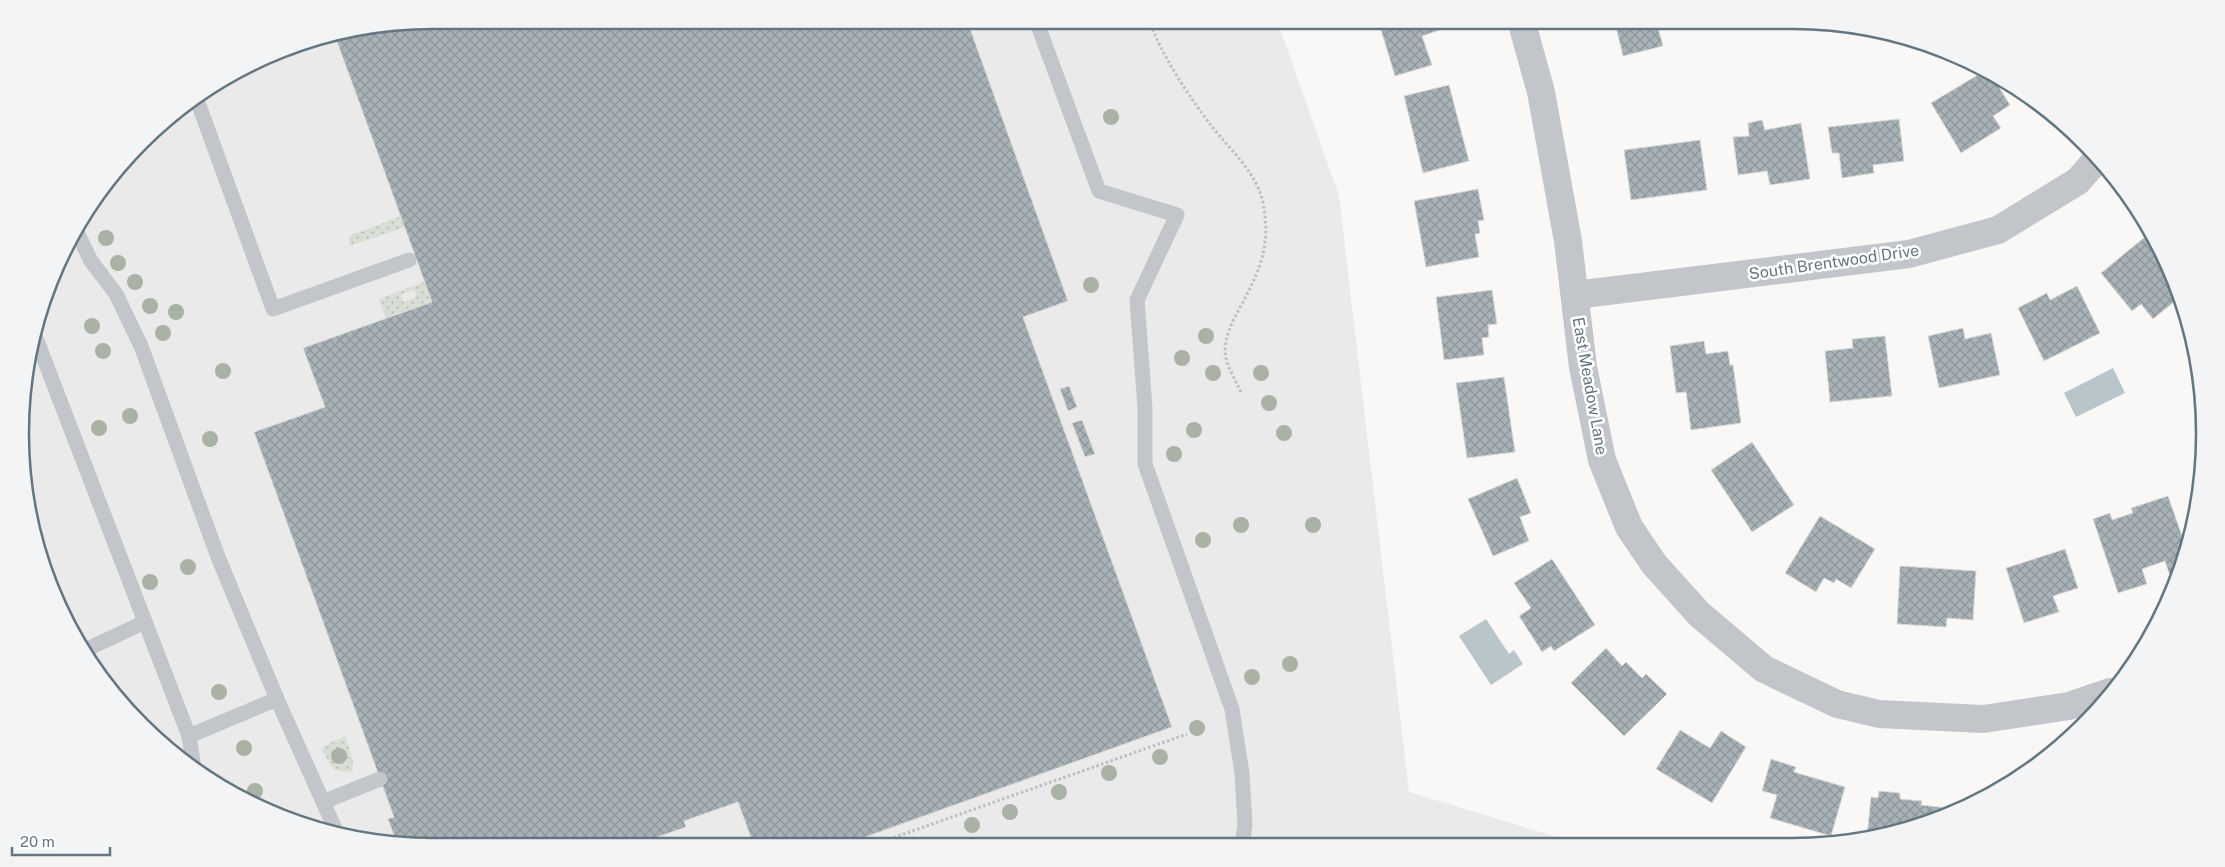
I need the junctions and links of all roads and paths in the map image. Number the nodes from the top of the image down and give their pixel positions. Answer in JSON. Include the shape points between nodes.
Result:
{"nodes":[{"id":1,"x":1039,"y":29,"type":"edge"},
{"id":2,"x":1152,"y":29,"type":"edge"},
{"id":3,"x":1524,"y":29,"type":"edge"},
{"id":4,"x":199,"y":104,"type":"edge"},
{"id":5,"x":2093,"y":164,"type":"edge"},
{"id":6,"x":79,"y":237,"type":"edge"},
{"id":7,"x":409,"y":260,"type":"dead end"},
{"id":8,"x":1575,"y":295,"type":"junction"},
{"id":9,"x":39,"y":346,"type":"edge"},
{"id":10,"x":1241,"y":392,"type":"dead end"},
{"id":11,"x":145,"y":622,"type":"junction"},
{"id":12,"x":90,"y":648,"type":"edge"},
{"id":13,"x":2100,"y":695,"type":"edge"},
{"id":14,"x":277,"y":699,"type":"junction"},
{"id":15,"x":1186,"y":734,"type":"dead end"},
{"id":16,"x":189,"y":736,"type":"junction"},
{"id":17,"x":193,"y":759,"type":"edge"},
{"id":18,"x":380,"y":780,"type":"dead end"},
{"id":19,"x":323,"y":802,"type":"junction"},
{"id":20,"x":333,"y":825,"type":"edge"},
{"id":21,"x":893,"y":838,"type":"edge"},
{"id":22,"x":1243,"y":838,"type":"edge"}],
"edges":[{"from":1,"to":22,"type":"lane","via":[[1099,191],[1177,215],[1137,300],[1145,408],[1144,464],[1232,709],[1242,773]]},
{"from":2,"to":10,"type":"path","via":[[1210,124],[1252,176],[1263,200],[1264,254],[1228,330],[1225,351]]},
{"from":3,"to":8,"type":"street","name":"East Meadow Lane","via":[[1541,92]]},
{"from":4,"to":7,"type":"lane","via":[[273,309]]},
{"from":5,"to":8,"type":"street","name":"South Brentwood Drive","via":[[2078,181],[1998,230],[1909,254]]},
{"from":6,"to":14,"type":"lane","via":[[91,261],[116,294],[141,346],[218,557]]},
{"from":8,"to":13,"type":"street","name":"East Meadow Lane","via":[[1583,367],[1602,460],[1629,528],[1654,564],[1699,614],[1764,668],[1837,704],[1879,714],[1983,719],[2069,706]]},
{"from":9,"to":11,"type":"lane"},
{"from":11,"to":12,"type":"lane"},
{"from":11,"to":16,"type":"lane"},
{"from":14,"to":16,"type":"lane"},
{"from":14,"to":19,"type":"lane"},
{"from":15,"to":21,"type":"path"},
{"from":16,"to":17,"type":"lane"},
{"from":18,"to":19,"type":"lane"},
{"from":19,"to":20,"type":"lane"}]}
